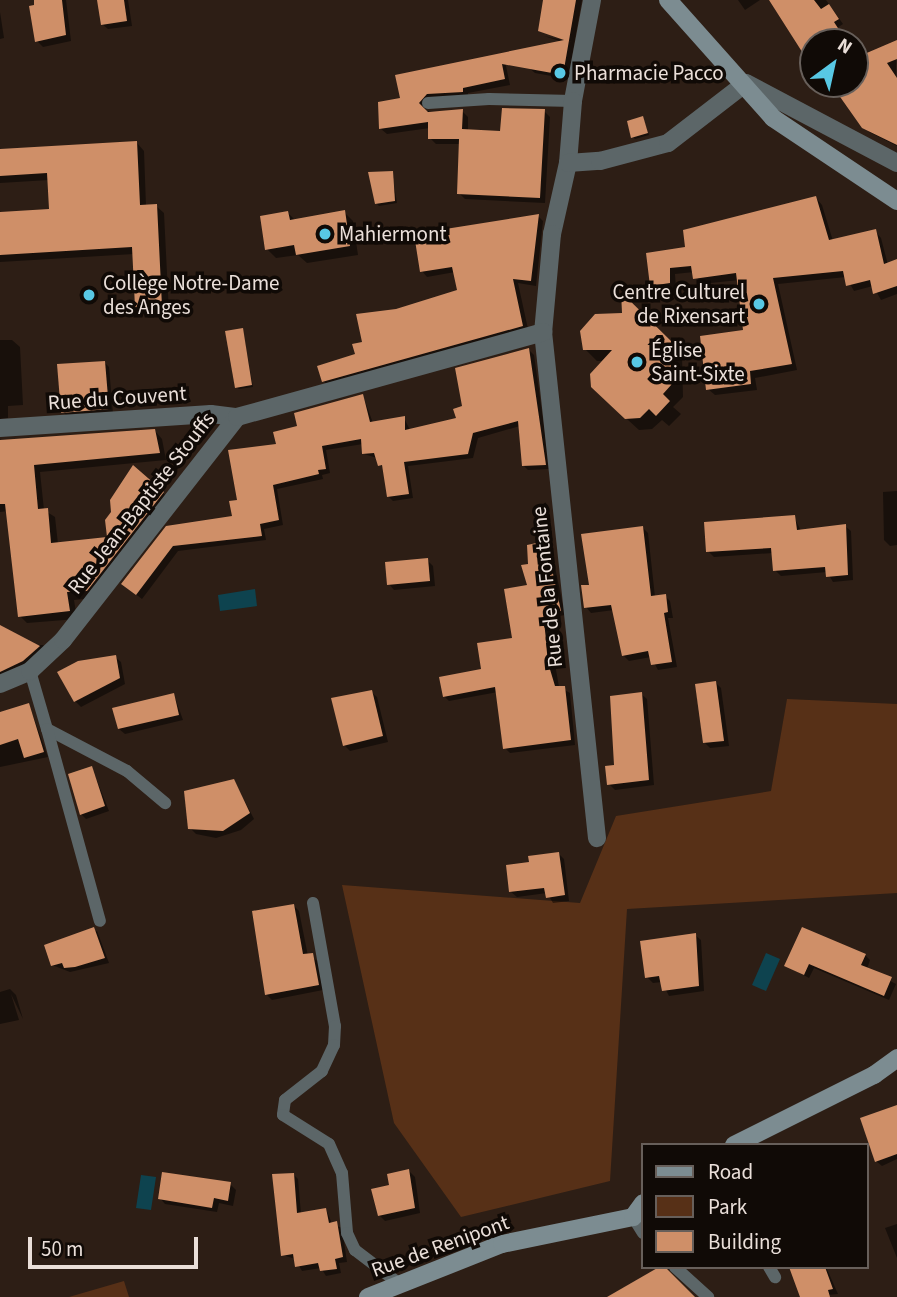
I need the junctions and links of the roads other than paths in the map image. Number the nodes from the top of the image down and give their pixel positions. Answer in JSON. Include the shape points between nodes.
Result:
{"nodes":[{"id":1,"x":592,"y":0,"type":"edge"},
{"id":2,"x":668,"y":0,"type":"edge"},
{"id":3,"x":746,"y":83,"type":"junction"},
{"id":4,"x":573,"y":101,"type":"junction"},
{"id":5,"x":428,"y":103,"type":"dead end"},
{"id":6,"x":568,"y":163,"type":"junction"},
{"id":7,"x":897,"y":163,"type":"edge"},
{"id":8,"x":897,"y":201,"type":"edge"},
{"id":9,"x":543,"y":332,"type":"junction"},
{"id":10,"x":237,"y":417,"type":"junction"},
{"id":11,"x":0,"y":428,"type":"edge"},
{"id":12,"x":30,"y":671,"type":"junction"},
{"id":13,"x":0,"y":684,"type":"edge"},
{"id":14,"x":47,"y":729,"type":"junction"},
{"id":15,"x":165,"y":803,"type":"dead end"},
{"id":16,"x":597,"y":838,"type":"dead end"},
{"id":17,"x":313,"y":903,"type":"dead end"},
{"id":18,"x":100,"y":921,"type":"dead end"},
{"id":19,"x":897,"y":1058,"type":"edge"},
{"id":20,"x":738,"y":1143,"type":"edge"},
{"id":21,"x":638,"y":1210,"type":"edge"},
{"id":22,"x":642,"y":1228,"type":"edge"},
{"id":23,"x":677,"y":1269,"type":"edge"},
{"id":24,"x":401,"y":1285,"type":"junction"},
{"id":25,"x":368,"y":1297,"type":"edge"},
{"id":26,"x":708,"y":1297,"type":"edge"}],
"edges":[{"from":1,"to":4,"type":"street","name":"Rue de la Fontaine"},
{"from":2,"to":3,"type":"street","via":[[716,57]]},
{"from":3,"to":6,"type":"street","via":[[668,143],[600,161]]},
{"from":3,"to":7,"type":"street"},
{"from":3,"to":8,"type":"street","via":[[773,118]]},
{"from":4,"to":5,"type":"lane"},
{"from":4,"to":6,"type":"street","name":"Rue de la Fontaine"},
{"from":6,"to":9,"type":"street","name":"Rue de la Fontaine","via":[[552,234]]},
{"from":9,"to":10,"type":"street","name":"Rue Jean-Baptiste Stouffs"},
{"from":9,"to":16,"type":"street","name":"Rue de la Fontaine"},
{"from":10,"to":11,"type":"street","name":"Rue du Couvent","via":[[211,414]]},
{"from":10,"to":12,"type":"street","name":"Rue Jean-Baptiste Stouffs","via":[[63,640]]},
{"from":12,"to":13,"type":"street","name":"Rue Jean-Baptiste Stouffs"},
{"from":12,"to":14,"type":"lane"},
{"from":14,"to":15,"type":"lane","via":[[127,771]]},
{"from":14,"to":18,"type":"lane"},
{"from":17,"to":24,"type":"lane","via":[[335,1026],[334,1045],[322,1071],[285,1100],[283,1115],[329,1144],[342,1173],[347,1233],[355,1250]]},
{"from":19,"to":20,"type":"street","via":[[874,1075]]},
{"from":21,"to":22,"type":"lane"},
{"from":21,"to":24,"type":"street","name":"Rue de Renipont","via":[[502,1244]]},
{"from":23,"to":26,"type":"lane"},
{"from":24,"to":25,"type":"street","name":"Rue de Renipont"}]}
